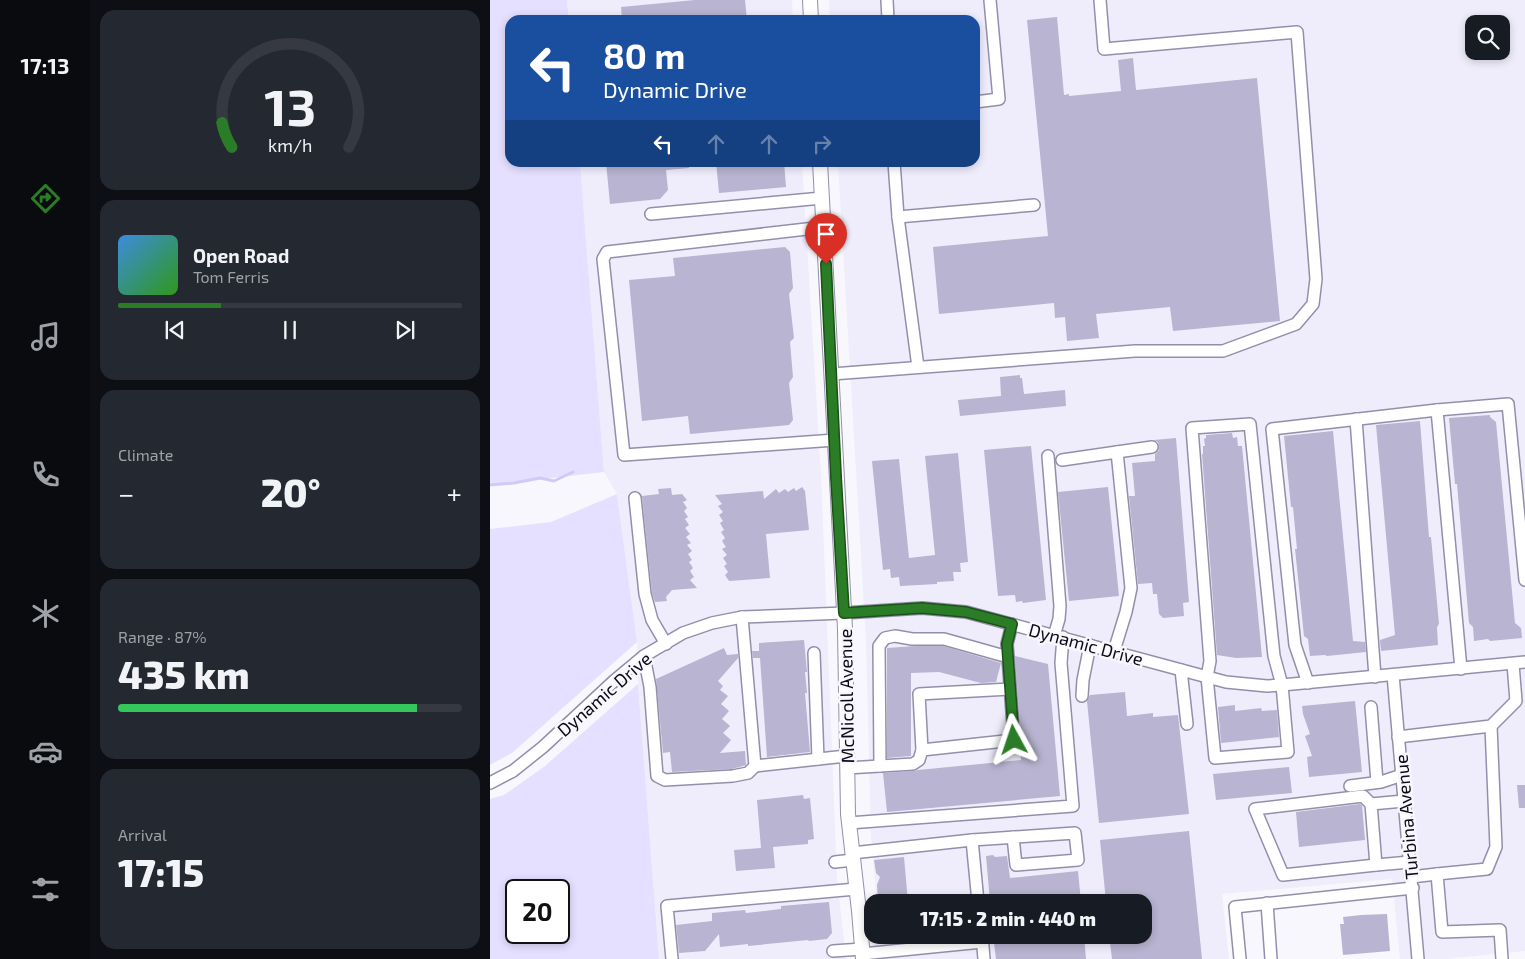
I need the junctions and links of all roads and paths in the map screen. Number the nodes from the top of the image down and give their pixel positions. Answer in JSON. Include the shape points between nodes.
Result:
{"nodes":[{"id":1,"x":810,"y":0,"type":"edge"},
{"id":2,"x":887,"y":0,"type":"edge"},
{"id":3,"x":990,"y":0,"type":"edge"},
{"id":4,"x":1100,"y":0,"type":"edge"},
{"id":5,"x":811,"y":15,"type":"edge"},
{"id":6,"x":888,"y":15,"type":"edge"},
{"id":7,"x":980,"y":101,"type":"edge"},
{"id":8,"x":820,"y":167,"type":"edge"},
{"id":9,"x":894,"y":167,"type":"edge"},
{"id":10,"x":822,"y":198,"type":"junction"},
{"id":11,"x":1034,"y":204,"type":"dead end"},
{"id":12,"x":651,"y":214,"type":"dead end"},
{"id":13,"x":898,"y":216,"type":"junction"},
{"id":14,"x":824,"y":228,"type":"junction"},
{"id":15,"x":918,"y":366,"type":"junction"},
{"id":16,"x":832,"y":374,"type":"junction"},
{"id":17,"x":1437,"y":410,"type":"junction"},
{"id":18,"x":1356,"y":419,"type":"junction"},
{"id":19,"x":835,"y":440,"type":"junction"},
{"id":20,"x":1152,"y":447,"type":"dead end"},
{"id":21,"x":1117,"y":452,"type":"junction"},
{"id":22,"x":1048,"y":456,"type":"dead end"},
{"id":23,"x":1062,"y":460,"type":"dead end"},
{"id":24,"x":635,"y":498,"type":"dead end"},
{"id":25,"x":1525,"y":580,"type":"edge"},
{"id":26,"x":844,"y":613,"type":"junction"},
{"id":27,"x":742,"y":616,"type":"junction"},
{"id":28,"x":1012,"y":624,"type":"junction"},
{"id":29,"x":1060,"y":637,"type":"junction"},
{"id":30,"x":666,"y":644,"type":"junction"},
{"id":31,"x":1090,"y":645,"type":"junction"},
{"id":32,"x":814,"y":652,"type":"dead end"},
{"id":33,"x":1114,"y":652,"type":"junction"},
{"id":34,"x":644,"y":656,"type":"junction"},
{"id":35,"x":1008,"y":657,"type":"junction"},
{"id":36,"x":1525,"y":662,"type":"edge"},
{"id":37,"x":1513,"y":664,"type":"junction"},
{"id":38,"x":1461,"y":669,"type":"junction"},
{"id":39,"x":1181,"y":670,"type":"junction"},
{"id":40,"x":1393,"y":675,"type":"junction"},
{"id":41,"x":1207,"y":677,"type":"junction"},
{"id":42,"x":1375,"y":677,"type":"junction"},
{"id":43,"x":1308,"y":683,"type":"junction"},
{"id":44,"x":1282,"y":685,"type":"junction"},
{"id":45,"x":1010,"y":690,"type":"junction"},
{"id":46,"x":1082,"y":696,"type":"dead end"},
{"id":47,"x":1371,"y":707,"type":"dead end"},
{"id":48,"x":1187,"y":724,"type":"dead end"},
{"id":49,"x":1491,"y":726,"type":"junction"},
{"id":50,"x":1398,"y":737,"type":"junction"},
{"id":51,"x":922,"y":750,"type":"junction"},
{"id":52,"x":818,"y":759,"type":"junction"},
{"id":53,"x":846,"y":762,"type":"junction"},
{"id":54,"x":755,"y":766,"type":"junction"},
{"id":55,"x":880,"y":766,"type":"junction"},
{"id":56,"x":1402,"y":776,"type":"junction"},
{"id":57,"x":1377,"y":782,"type":"junction"},
{"id":58,"x":490,"y":783,"type":"edge"},
{"id":59,"x":1350,"y":786,"type":"dead end"},
{"id":60,"x":1404,"y":801,"type":"junction"},
{"id":61,"x":1371,"y":804,"type":"junction"},
{"id":62,"x":849,"y":823,"type":"junction"},
{"id":63,"x":1013,"y":837,"type":"junction"},
{"id":64,"x":972,"y":840,"type":"junction"},
{"id":65,"x":852,"y":856,"type":"junction"},
{"id":66,"x":835,"y":862,"type":"dead end"},
{"id":67,"x":1410,"y":862,"type":"junction"},
{"id":68,"x":1376,"y":865,"type":"junction"},
{"id":69,"x":1437,"y":874,"type":"junction"},
{"id":70,"x":1412,"y":882,"type":"junction"},
{"id":71,"x":856,"y":889,"type":"junction"},
{"id":72,"x":977,"y":894,"type":"edge"},
{"id":73,"x":1267,"y":903,"type":"junction"},
{"id":74,"x":937,"y":944,"type":"edge"},
{"id":75,"x":983,"y":944,"type":"edge"},
{"id":76,"x":833,"y":951,"type":"dead end"},
{"id":77,"x":862,"y":954,"type":"edge"},
{"id":78,"x":672,"y":959,"type":"edge"},
{"id":79,"x":984,"y":959,"type":"edge"},
{"id":80,"x":1240,"y":959,"type":"edge"},
{"id":81,"x":1271,"y":959,"type":"edge"},
{"id":82,"x":1418,"y":959,"type":"edge"},
{"id":83,"x":1502,"y":959,"type":"edge"}],
"edges":[{"from":1,"to":5,"type":"main road"},
{"from":2,"to":6,"type":"street"},
{"from":3,"to":7,"type":"street","via":[[999,99]]},
{"from":4,"to":15,"type":"street","via":[[1104,49],[1298,32],[1316,279],[1313,304],[1296,324],[1223,351],[1134,351]]},
{"from":8,"to":10,"type":"main road","name":"McNicoll Avenue"},
{"from":9,"to":13,"type":"street"},
{"from":10,"to":12,"type":"street"},
{"from":10,"to":14,"type":"main road","name":"McNicoll Avenue"},
{"from":11,"to":13,"type":"street"},
{"from":13,"to":15,"type":"street"},
{"from":14,"to":16,"type":"main road","name":"McNicoll Avenue"},
{"from":14,"to":19,"type":"street","via":[[607,252],[603,259],[624,455]]},
{"from":15,"to":16,"type":"street"},
{"from":16,"to":19,"type":"main road","name":"McNicoll Avenue"},
{"from":17,"to":18,"type":"street"},
{"from":17,"to":25,"type":"street","via":[[1508,404]]},
{"from":17,"to":38,"type":"street"},
{"from":18,"to":42,"type":"street"},
{"from":18,"to":43,"type":"street","via":[[1272,429],[1295,645]]},
{"from":19,"to":26,"type":"main road","name":"McNicoll Avenue"},
{"from":20,"to":21,"type":"street"},
{"from":21,"to":23,"type":"street"},
{"from":21,"to":33,"type":"street","via":[[1130,588]]},
{"from":22,"to":29,"type":"street"},
{"from":24,"to":30,"type":"street","via":[[645,594],[652,620]]},
{"from":26,"to":27,"type":"street","name":"Dynamic Drive"},
{"from":26,"to":28,"type":"street","name":"Dynamic Drive","via":[[922,608],[966,612]]},
{"from":26,"to":53,"type":"main road","name":"McNicoll Avenue"},
{"from":27,"to":30,"type":"street","name":"Dynamic Drive","via":[[684,633]]},
{"from":27,"to":54,"type":"street"},
{"from":28,"to":29,"type":"street","name":"Dynamic Drive"},
{"from":28,"to":35,"type":"street","via":[[1007,644]]},
{"from":29,"to":31,"type":"street","name":"Dynamic Drive"},
{"from":29,"to":62,"type":"street","via":[[1073,806]]},
{"from":30,"to":34,"type":"street","name":"Dynamic Drive"},
{"from":31,"to":33,"type":"street","name":"Dynamic Drive"},
{"from":31,"to":46,"type":"street"},
{"from":32,"to":52,"type":"street"},
{"from":33,"to":39,"type":"street","name":"Dynamic Drive"},
{"from":34,"to":54,"type":"street","via":[[650,688],[657,776],[664,780],[733,776],[748,773]]},
{"from":34,"to":58,"type":"street","name":"Dynamic Drive","via":[[543,747],[513,771]]},
{"from":35,"to":45,"type":"street"},
{"from":35,"to":55,"type":"street","via":[[944,639],[885,638],[879,646]]},
{"from":36,"to":37,"type":"street","name":"Dynamic Drive"},
{"from":37,"to":38,"type":"street","name":"Dynamic Drive"},
{"from":37,"to":49,"type":"street","via":[[1516,702]]},
{"from":38,"to":40,"type":"street","name":"Dynamic Drive"},
{"from":39,"to":41,"type":"street","name":"Dynamic Drive"},
{"from":39,"to":48,"type":"street"},
{"from":40,"to":42,"type":"street","name":"Dynamic Drive"},
{"from":40,"to":50,"type":"street","name":"Turbina Avenue"},
{"from":41,"to":44,"type":"street","name":"Dynamic Drive","via":[[1226,682]]},
{"from":41,"to":44,"type":"street","via":[[1214,758],[1288,752]]},
{"from":41,"to":44,"type":"street","via":[[1210,661],[1192,428],[1250,424],[1274,656]]},
{"from":42,"to":43,"type":"street","name":"Dynamic Drive"},
{"from":43,"to":44,"type":"street","name":"Dynamic Drive"},
{"from":45,"to":51,"type":"street","via":[[1014,740]]},
{"from":45,"to":51,"type":"street","via":[[920,694]]},
{"from":47,"to":57,"type":"street"},
{"from":49,"to":50,"type":"street"},
{"from":49,"to":69,"type":"street","via":[[1496,847],[1487,869]]},
{"from":50,"to":56,"type":"street","name":"Turbina Avenue"},
{"from":51,"to":55,"type":"street","via":[[913,764]]},
{"from":52,"to":53,"type":"street"},
{"from":52,"to":54,"type":"street"},
{"from":53,"to":55,"type":"street"},
{"from":53,"to":62,"type":"main road","name":"McNicoll Avenue"},
{"from":56,"to":57,"type":"street"},
{"from":56,"to":60,"type":"street","name":"Turbina Avenue"},
{"from":57,"to":59,"type":"street"},
{"from":60,"to":61,"type":"street"},
{"from":60,"to":67,"type":"street","name":"Turbina Avenue"},
{"from":61,"to":68,"type":"street"},
{"from":61,"to":68,"type":"street","via":[[1363,796],[1255,809],[1283,875]]},
{"from":62,"to":65,"type":"main road","name":"McNicoll Avenue"},
{"from":63,"to":63,"type":"street","via":[[1076,833],[1078,860],[1016,865]]},
{"from":63,"to":64,"type":"street"},
{"from":64,"to":65,"type":"street"},
{"from":64,"to":72,"type":"street"},
{"from":65,"to":66,"type":"street"},
{"from":65,"to":71,"type":"main road","name":"McNicoll Avenue"},
{"from":67,"to":68,"type":"street"},
{"from":67,"to":70,"type":"street","name":"Turbina Avenue"},
{"from":69,"to":70,"type":"street"},
{"from":69,"to":83,"type":"street","via":[[1442,932],[1500,930]]},
{"from":70,"to":73,"type":"street"},
{"from":70,"to":82,"type":"street","name":"Turbina Avenue"},
{"from":71,"to":77,"type":"main road","name":"McNicoll Avenue"},
{"from":71,"to":78,"type":"street","via":[[667,906]]},
{"from":73,"to":80,"type":"street","via":[[1235,906]]},
{"from":73,"to":81,"type":"street"},
{"from":74,"to":77,"type":"street"},
{"from":75,"to":79,"type":"street"},
{"from":76,"to":77,"type":"street"}]}
